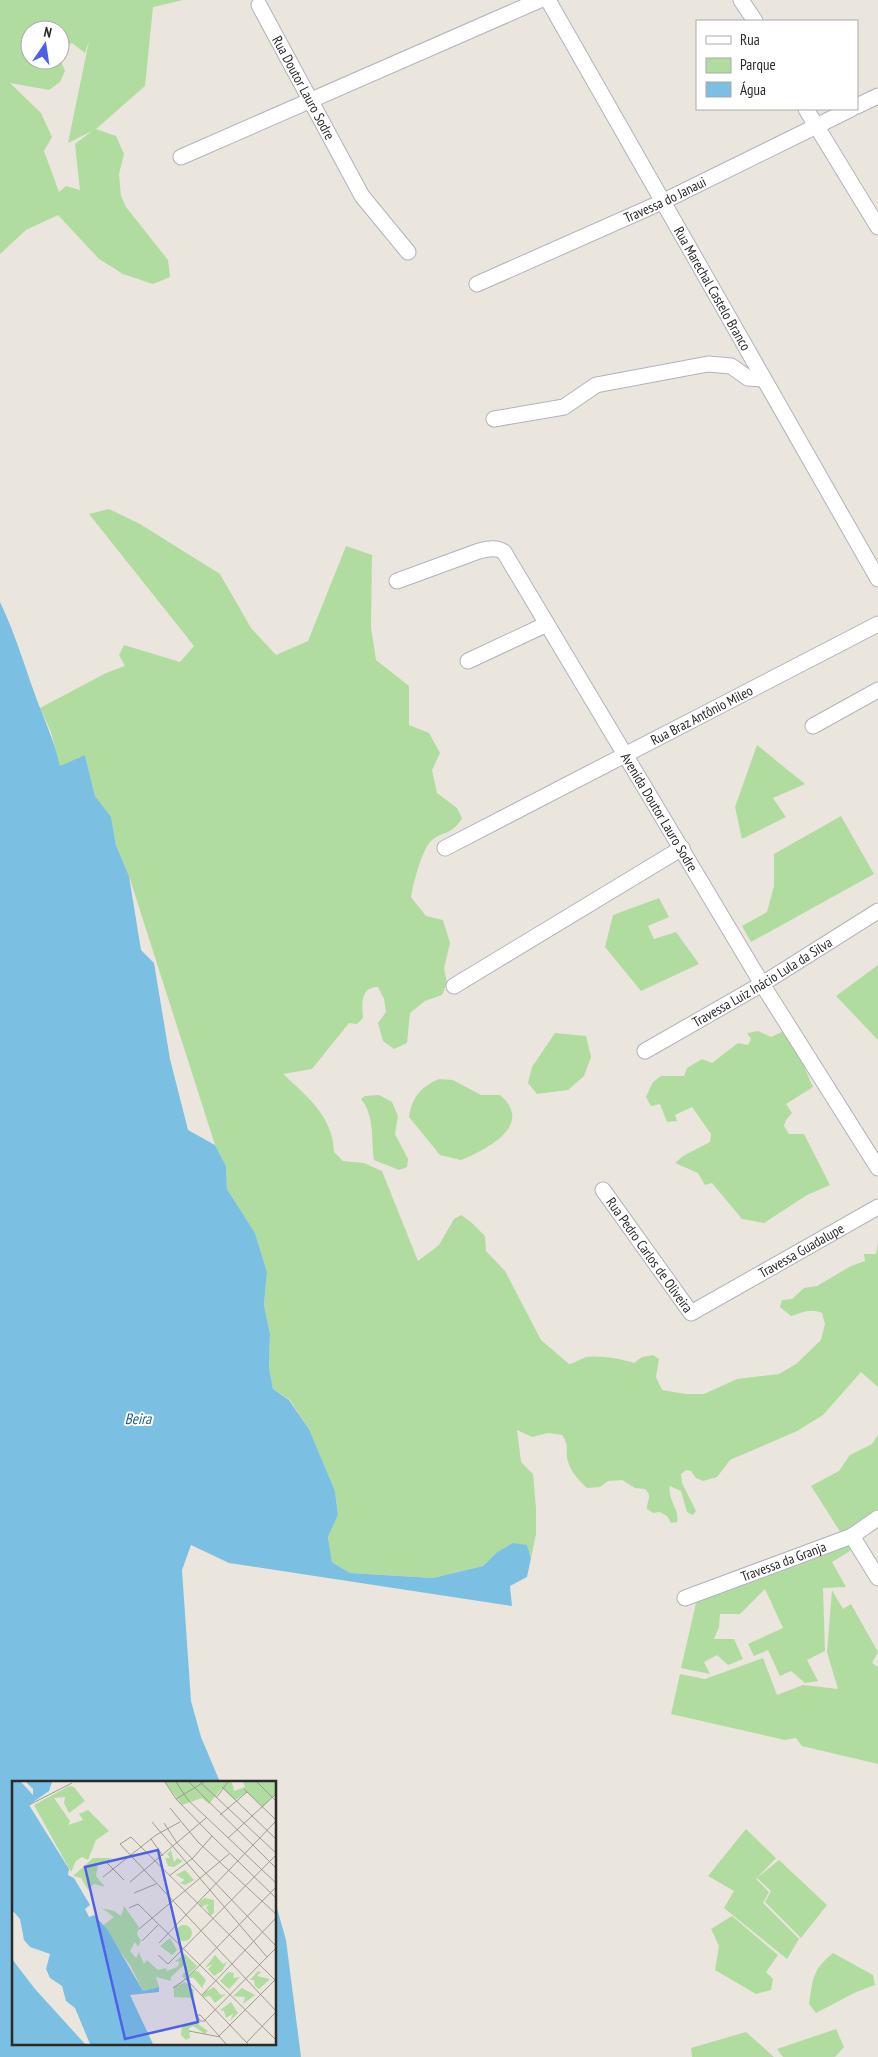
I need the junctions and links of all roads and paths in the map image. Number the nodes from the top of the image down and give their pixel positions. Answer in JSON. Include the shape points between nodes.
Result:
{"nodes":[{"id":1,"x":540,"y":0,"type":"edge"},
{"id":2,"x":548,"y":0,"type":"edge"},
{"id":3,"x":741,"y":0,"type":"edge"},
{"id":4,"x":259,"y":5,"type":"dead end"},
{"id":5,"x":753,"y":20,"type":"edge"},
{"id":6,"x":878,"y":96,"type":"edge"},
{"id":7,"x":312,"y":101,"type":"junction"},
{"id":8,"x":858,"y":106,"type":"edge"},
{"id":9,"x":807,"y":110,"type":"edge"},
{"id":10,"x":850,"y":110,"type":"edge"},
{"id":11,"x":817,"y":126,"type":"junction"},
{"id":12,"x":181,"y":157,"type":"dead end"},
{"id":13,"x":662,"y":202,"type":"junction"},
{"id":14,"x":878,"y":227,"type":"edge"},
{"id":15,"x":408,"y":252,"type":"dead end"},
{"id":16,"x":477,"y":284,"type":"dead end"},
{"id":17,"x":764,"y":379,"type":"junction"},
{"id":18,"x":494,"y":419,"type":"dead end"},
{"id":19,"x":878,"y":578,"type":"edge"},
{"id":20,"x":397,"y":581,"type":"dead end"},
{"id":21,"x":547,"y":624,"type":"junction"},
{"id":22,"x":878,"y":624,"type":"edge"},
{"id":23,"x":468,"y":661,"type":"dead end"},
{"id":24,"x":878,"y":690,"type":"edge"},
{"id":25,"x":813,"y":726,"type":"dead end"},
{"id":26,"x":627,"y":756,"type":"junction"},
{"id":27,"x":445,"y":848,"type":"dead end"},
{"id":28,"x":682,"y":848,"type":"junction"},
{"id":29,"x":878,"y":911,"type":"edge"},
{"id":30,"x":762,"y":984,"type":"junction"},
{"id":31,"x":454,"y":986,"type":"dead end"},
{"id":32,"x":645,"y":1051,"type":"dead end"},
{"id":33,"x":878,"y":1168,"type":"edge"},
{"id":34,"x":603,"y":1190,"type":"dead end"},
{"id":35,"x":878,"y":1207,"type":"edge"},
{"id":36,"x":724,"y":1296,"type":"joint"},
{"id":37,"x":878,"y":1518,"type":"edge"},
{"id":38,"x":852,"y":1536,"type":"junction"},
{"id":39,"x":878,"y":1578,"type":"edge"},
{"id":40,"x":685,"y":1598,"type":"dead end"}],
"edges":[{"from":1,"to":7,"type":"street"},
{"from":2,"to":13,"type":"street","name":"Rua Marechal Castelo Branco"},
{"from":3,"to":5,"type":"street"},
{"from":4,"to":7,"type":"street","name":"Rua Doutor Lauro Sodre"},
{"from":6,"to":8,"type":"street"},
{"from":7,"to":12,"type":"street"},
{"from":7,"to":15,"type":"street","name":"Rua Doutor Lauro Sodre","via":[[362,196]]},
{"from":9,"to":11,"type":"street"},
{"from":10,"to":11,"type":"street","name":"Travessa do Janaui"},
{"from":11,"to":13,"type":"street","name":"Travessa do Janaui"},
{"from":11,"to":14,"type":"street"},
{"from":13,"to":16,"type":"street","name":"Travessa do Janaui"},
{"from":13,"to":17,"type":"street","name":"Rua Marechal Castelo Branco"},
{"from":17,"to":18,"type":"street","via":[[748,378],[731,366],[708,364],[596,385],[564,407]]},
{"from":17,"to":19,"type":"street","name":"Rua Marechal Castelo Branco"},
{"from":20,"to":21,"type":"street","name":"Avenida Doutor Lauro Sodre","via":[[479,552],[499,549],[504,552]]},
{"from":21,"to":23,"type":"street"},
{"from":21,"to":26,"type":"street","name":"Avenida Doutor Lauro Sodre"},
{"from":22,"to":26,"type":"street","name":"Rua Braz Antônio Mileo"},
{"from":24,"to":25,"type":"street"},
{"from":26,"to":27,"type":"street","name":"Rua Braz Antônio Mileo"},
{"from":26,"to":28,"type":"street","name":"Avenida Doutor Lauro Sodre"},
{"from":28,"to":30,"type":"street","name":"Avenida Doutor Lauro Sodre"},
{"from":28,"to":31,"type":"street"},
{"from":29,"to":30,"type":"street","name":"Travessa Luiz Inácio Lula da Silva"},
{"from":30,"to":32,"type":"street","name":"Travessa Luiz Inácio Lula da Silva"},
{"from":30,"to":33,"type":"street","name":"Avenida Doutor Lauro Sodre"},
{"from":34,"to":36,"type":"street","name":"Rua Pedro Carlos de Oliveira","via":[[691,1313]]},
{"from":35,"to":36,"type":"street","name":"Travessa Guadalupe"},
{"from":37,"to":38,"type":"street","name":"Travessa da Granja"},
{"from":38,"to":39,"type":"street"},
{"from":38,"to":40,"type":"street","name":"Travessa da Granja"}]}
